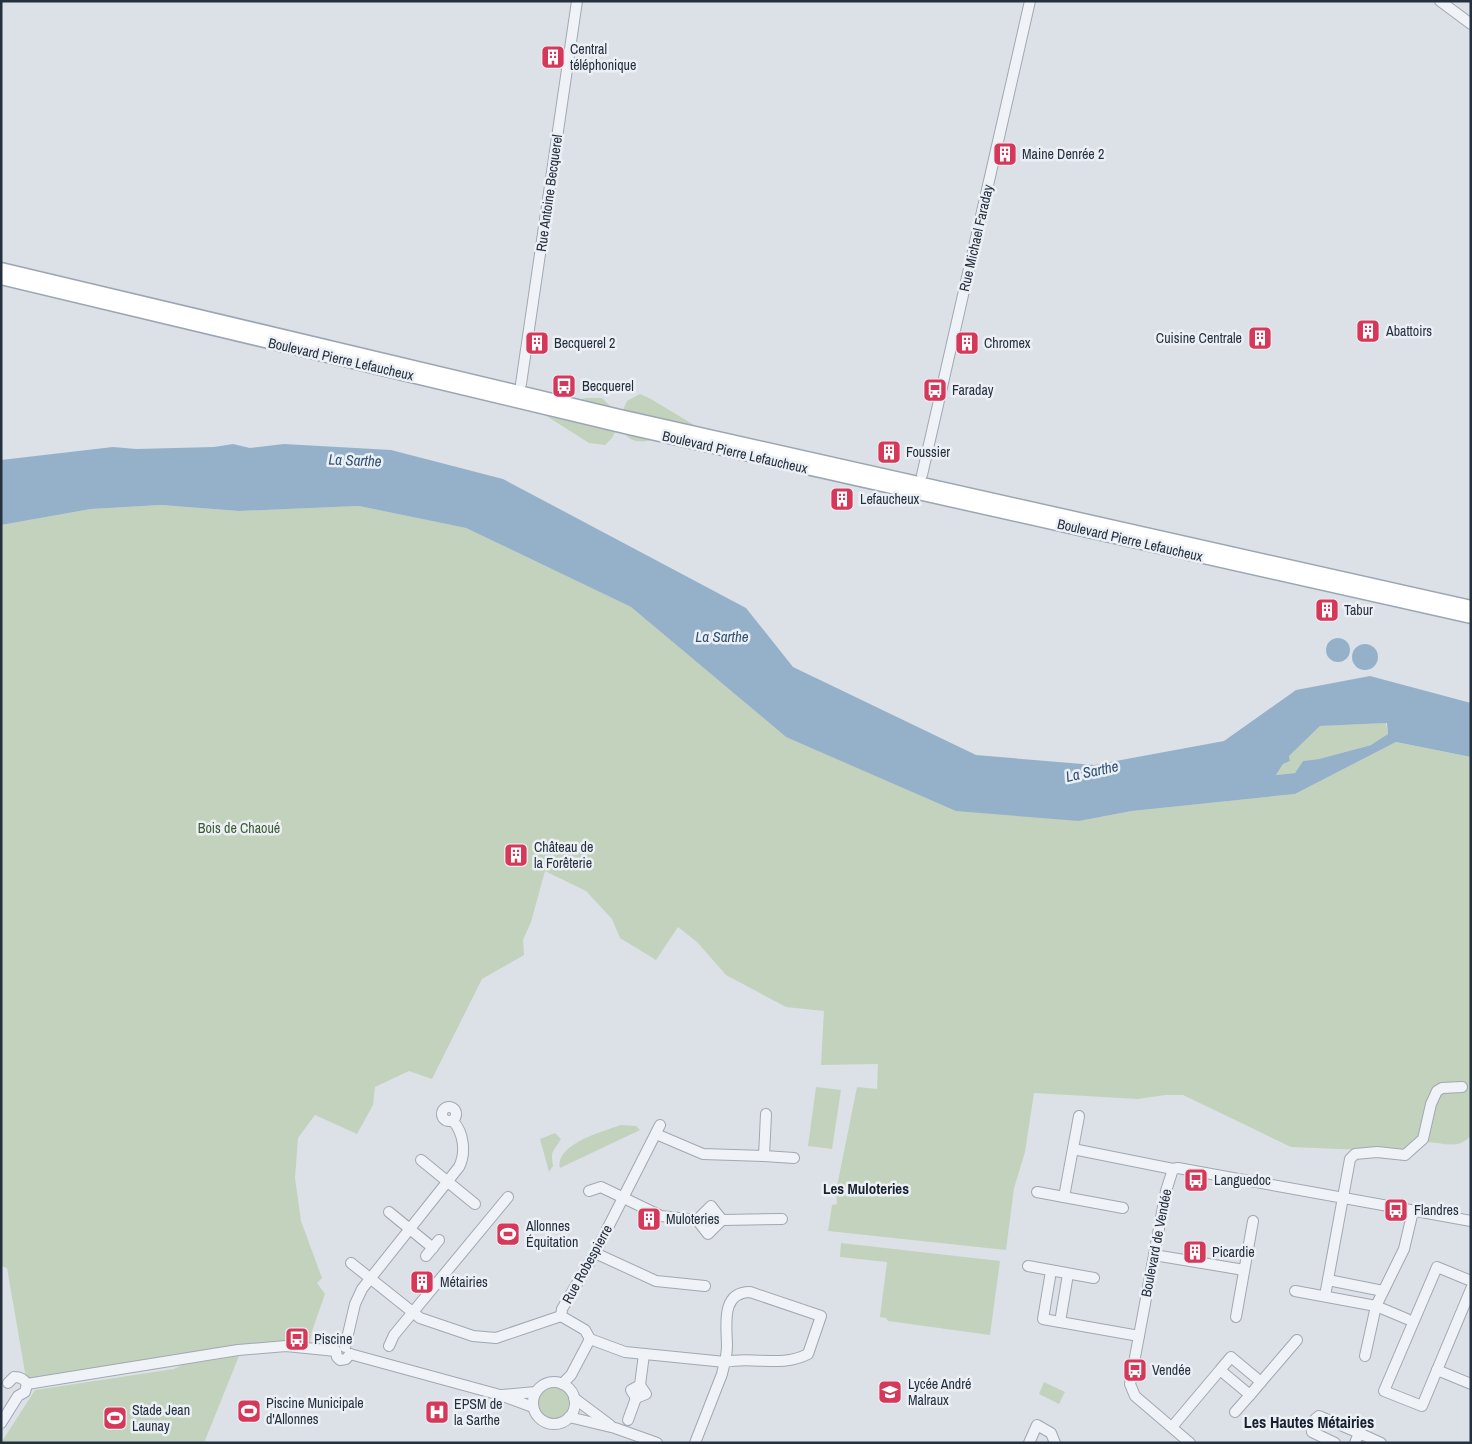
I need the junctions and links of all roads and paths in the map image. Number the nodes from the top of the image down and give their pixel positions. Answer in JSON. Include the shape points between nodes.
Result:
{"nodes":[{"id":1,"x":576,"y":1,"type":"edge"},
{"id":2,"x":1030,"y":1,"type":"edge"},
{"id":3,"x":1440,"y":1,"type":"edge"},
{"id":4,"x":1471,"y":24,"type":"edge"},
{"id":5,"x":1,"y":269,"type":"edge"},
{"id":6,"x":1,"y":278,"type":"edge"},
{"id":7,"x":521,"y":384,"type":"dead end"},
{"id":8,"x":619,"y":421,"type":"junction"},
{"id":9,"x":922,"y":475,"type":"dead end"},
{"id":10,"x":1471,"y":607,"type":"edge"},
{"id":11,"x":1471,"y":617,"type":"edge"},
{"id":12,"x":1462,"y":1087,"type":"dead end"},
{"id":13,"x":766,"y":1114,"type":"dead end"},
{"id":14,"x":1079,"y":1116,"type":"dead end"},
{"id":15,"x":453,"y":1121,"type":"dead end"},
{"id":16,"x":1074,"y":1149,"type":"junction"},
{"id":17,"x":764,"y":1156,"type":"junction"},
{"id":18,"x":794,"y":1158,"type":"dead end"},
{"id":19,"x":421,"y":1160,"type":"dead end"},
{"id":20,"x":1173,"y":1170,"type":"junction"},
{"id":21,"x":448,"y":1181,"type":"junction"},
{"id":22,"x":589,"y":1191,"type":"dead end"},
{"id":23,"x":1037,"y":1192,"type":"dead end"},
{"id":24,"x":508,"y":1197,"type":"dead end"},
{"id":25,"x":1064,"y":1197,"type":"junction"},
{"id":26,"x":623,"y":1198,"type":"junction"},
{"id":27,"x":1342,"y":1199,"type":"junction"},
{"id":28,"x":475,"y":1204,"type":"dead end"},
{"id":29,"x":1123,"y":1208,"type":"dead end"},
{"id":30,"x":1413,"y":1211,"type":"junction"},
{"id":31,"x":389,"y":1212,"type":"dead end"},
{"id":32,"x":782,"y":1219,"type":"dead end"},
{"id":33,"x":697,"y":1220,"type":"junction"},
{"id":34,"x":722,"y":1220,"type":"junction"},
{"id":35,"x":1253,"y":1221,"type":"dead end"},
{"id":36,"x":1471,"y":1222,"type":"edge"},
{"id":37,"x":410,"y":1230,"type":"junction"},
{"id":38,"x":433,"y":1248,"type":"dead end"},
{"id":39,"x":595,"y":1253,"type":"junction"},
{"id":40,"x":1154,"y":1255,"type":"junction"},
{"id":41,"x":351,"y":1262,"type":"dead end"},
{"id":42,"x":1028,"y":1266,"type":"dead end"},
{"id":43,"x":1051,"y":1270,"type":"junction"},
{"id":44,"x":1244,"y":1270,"type":"junction"},
{"id":45,"x":1068,"y":1274,"type":"junction"},
{"id":46,"x":370,"y":1278,"type":"junction"},
{"id":47,"x":1094,"y":1278,"type":"dead end"},
{"id":48,"x":1328,"y":1280,"type":"junction"},
{"id":49,"x":1471,"y":1281,"type":"edge"},
{"id":50,"x":705,"y":1286,"type":"dead end"},
{"id":51,"x":1471,"y":1289,"type":"edge"},
{"id":52,"x":1295,"y":1291,"type":"dead end"},
{"id":53,"x":1383,"y":1291,"type":"junction"},
{"id":54,"x":1325,"y":1296,"type":"junction"},
{"id":55,"x":1376,"y":1306,"type":"junction"},
{"id":56,"x":412,"y":1312,"type":"junction"},
{"id":57,"x":561,"y":1316,"type":"junction"},
{"id":58,"x":1236,"y":1317,"type":"dead end"},
{"id":59,"x":1407,"y":1319,"type":"dead end"},
{"id":60,"x":1060,"y":1322,"type":"junction"},
{"id":61,"x":1139,"y":1336,"type":"junction"},
{"id":62,"x":590,"y":1339,"type":"junction"},
{"id":63,"x":1296,"y":1340,"type":"dead end"},
{"id":64,"x":389,"y":1346,"type":"dead end"},
{"id":65,"x":343,"y":1351,"type":"junction"},
{"id":66,"x":644,"y":1354,"type":"junction"},
{"id":67,"x":1365,"y":1356,"type":"dead end"},
{"id":68,"x":725,"y":1362,"type":"junction"},
{"id":69,"x":1220,"y":1370,"type":"junction"},
{"id":70,"x":1437,"y":1370,"type":"junction"},
{"id":71,"x":1261,"y":1382,"type":"junction"},
{"id":72,"x":5,"y":1383,"type":"edge"},
{"id":73,"x":27,"y":1384,"type":"junction"},
{"id":74,"x":562,"y":1384,"type":"junction"},
{"id":75,"x":1471,"y":1384,"type":"edge"},
{"id":76,"x":536,"y":1392,"type":"junction"},
{"id":77,"x":500,"y":1395,"type":"junction"},
{"id":78,"x":1250,"y":1395,"type":"junction"},
{"id":79,"x":18,"y":1396,"type":"junction"},
{"id":80,"x":574,"y":1398,"type":"junction"},
{"id":81,"x":533,"y":1408,"type":"junction"},
{"id":82,"x":1235,"y":1412,"type":"dead end"},
{"id":83,"x":569,"y":1417,"type":"junction"},
{"id":84,"x":628,"y":1420,"type":"dead end"},
{"id":85,"x":1,"y":1423,"type":"edge"},
{"id":86,"x":1172,"y":1427,"type":"junction"},
{"id":87,"x":615,"y":1428,"type":"junction"},
{"id":88,"x":1357,"y":1438,"type":"edge"},
{"id":89,"x":657,"y":1443,"type":"edge"},
{"id":90,"x":695,"y":1443,"type":"edge"},
{"id":91,"x":1029,"y":1443,"type":"edge"},
{"id":92,"x":1055,"y":1443,"type":"edge"},
{"id":93,"x":1190,"y":1443,"type":"edge"},
{"id":94,"x":1336,"y":1443,"type":"edge"},
{"id":95,"x":1382,"y":1443,"type":"edge"}],
"edges":[{"from":1,"to":7,"type":"street","name":"Rue Antoine Becquerel"},
{"from":2,"to":9,"type":"street","name":"Rue Michael Faraday"},
{"from":3,"to":4,"type":"street"},
{"from":5,"to":8,"type":"main road","name":"Boulevard Pierre Lefaucheux"},
{"from":6,"to":8,"type":"main road","name":"Boulevard Pierre Lefaucheux"},
{"from":8,"to":10,"type":"main road","name":"Boulevard Pierre Lefaucheux"},
{"from":8,"to":11,"type":"main road","name":"Boulevard Pierre Lefaucheux"},
{"from":12,"to":27,"type":"street","via":[[1437,1091],[1423,1139],[1405,1155],[1355,1154],[1348,1164]]},
{"from":13,"to":17,"type":"street"},
{"from":14,"to":16,"type":"street"},
{"from":15,"to":21,"type":"street","via":[[464,1150],[459,1167]]},
{"from":16,"to":20,"type":"street"},
{"from":16,"to":25,"type":"street"},
{"from":17,"to":18,"type":"street"},
{"from":17,"to":26,"type":"street","name":"Rue Robespierre","via":[[703,1154],[658,1129]]},
{"from":19,"to":21,"type":"street"},
{"from":20,"to":27,"type":"street","name":"Boulevard de Vendée","via":[[1178,1168]]},
{"from":20,"to":40,"type":"street","name":"Boulevard de Vendée"},
{"from":21,"to":28,"type":"street"},
{"from":21,"to":37,"type":"street"},
{"from":22,"to":26,"type":"street","via":[[601,1187]]},
{"from":23,"to":25,"type":"street"},
{"from":24,"to":56,"type":"street"},
{"from":25,"to":29,"type":"street"},
{"from":26,"to":33,"type":"street","via":[[662,1216]]},
{"from":26,"to":39,"type":"street","name":"Rue Robespierre"},
{"from":27,"to":30,"type":"street","name":"Boulevard de Vendée"},
{"from":27,"to":48,"type":"street"},
{"from":30,"to":36,"type":"street","name":"Boulevard de Vendée"},
{"from":30,"to":53,"type":"street","via":[[1404,1249]]},
{"from":31,"to":37,"type":"street"},
{"from":32,"to":34,"type":"street"},
{"from":33,"to":34,"type":"street","via":[[710,1206]]},
{"from":33,"to":34,"type":"street","via":[[708,1234]]},
{"from":35,"to":44,"type":"street"},
{"from":37,"to":38,"type":"street"},
{"from":37,"to":46,"type":"street"},
{"from":39,"to":50,"type":"street","via":[[656,1281]]},
{"from":39,"to":57,"type":"street","name":"Rue Robespierre"},
{"from":40,"to":44,"type":"street"},
{"from":40,"to":61,"type":"street","name":"Boulevard de Vendée"},
{"from":41,"to":46,"type":"street","name":"Rue Robespierre"},
{"from":42,"to":43,"type":"street"},
{"from":43,"to":45,"type":"street"},
{"from":43,"to":60,"type":"street","via":[[1043,1319]]},
{"from":44,"to":58,"type":"street"},
{"from":45,"to":47,"type":"street"},
{"from":45,"to":60,"type":"street"},
{"from":46,"to":56,"type":"street","name":"Rue Robespierre"},
{"from":46,"to":65,"type":"street","via":[[358,1296]]},
{"from":48,"to":53,"type":"street"},
{"from":48,"to":54,"type":"street"},
{"from":49,"to":70,"type":"street","via":[[1437,1267],[1384,1390],[1422,1406]]},
{"from":51,"to":70,"type":"street"},
{"from":52,"to":54,"type":"street"},
{"from":53,"to":55,"type":"street"},
{"from":54,"to":55,"type":"street"},
{"from":55,"to":59,"type":"street"},
{"from":55,"to":67,"type":"street"},
{"from":56,"to":57,"type":"street","name":"Rue Robespierre","via":[[420,1318],[473,1336],[489,1338]]},
{"from":56,"to":64,"type":"street","via":[[394,1334]]},
{"from":57,"to":62,"type":"street","via":[[585,1330]]},
{"from":60,"to":61,"type":"street"},
{"from":61,"to":86,"type":"street","name":"Boulevard de Vendée","via":[[1130,1384],[1135,1396]]},
{"from":62,"to":66,"type":"street","via":[[625,1352]]},
{"from":62,"to":74,"type":"street","via":[[571,1375]]},
{"from":63,"to":71,"type":"street"},
{"from":65,"to":73,"type":"street","via":[[286,1346],[238,1350]]},
{"from":65,"to":77,"type":"street"},
{"from":66,"to":68,"type":"street"},
{"from":66,"to":84,"type":"street","via":[[640,1385],[631,1390],[636,1398]]},
{"from":68,"to":68,"type":"street","via":[[780,1363],[797,1360],[808,1354],[820,1316],[760,1294],[741,1293],[730,1302],[726,1313]]},
{"from":68,"to":90,"type":"street"},
{"from":69,"to":71,"type":"street","via":[[1231,1357]]},
{"from":69,"to":78,"type":"street"},
{"from":69,"to":86,"type":"street"},
{"from":70,"to":75,"type":"street"},
{"from":71,"to":78,"type":"street"},
{"from":72,"to":73,"type":"street","via":[[18,1377]]},
{"from":72,"to":79,"type":"street","via":[[11,1393]]},
{"from":73,"to":79,"type":"street","via":[[25,1392]]},
{"from":74,"to":76,"type":"street","via":[[549,1383]]},
{"from":74,"to":80,"type":"street"},
{"from":76,"to":77,"type":"street"},
{"from":76,"to":81,"type":"street"},
{"from":77,"to":81,"type":"street"},
{"from":78,"to":82,"type":"street"},
{"from":79,"to":85,"type":"street"},
{"from":80,"to":83,"type":"street","via":[[574,1408]]},
{"from":80,"to":87,"type":"street"},
{"from":81,"to":83,"type":"street","via":[[538,1417],[548,1423],[561,1422]]},
{"from":83,"to":87,"type":"street"},
{"from":86,"to":93,"type":"street","name":"Boulevard de Vendée"},
{"from":87,"to":89,"type":"street"},
{"from":88,"to":94,"type":"street","via":[[1319,1416],[1312,1423],[1312,1432]]},
{"from":88,"to":95,"type":"street"},
{"from":91,"to":92,"type":"street","via":[[1037,1425],[1051,1433]]}]}
